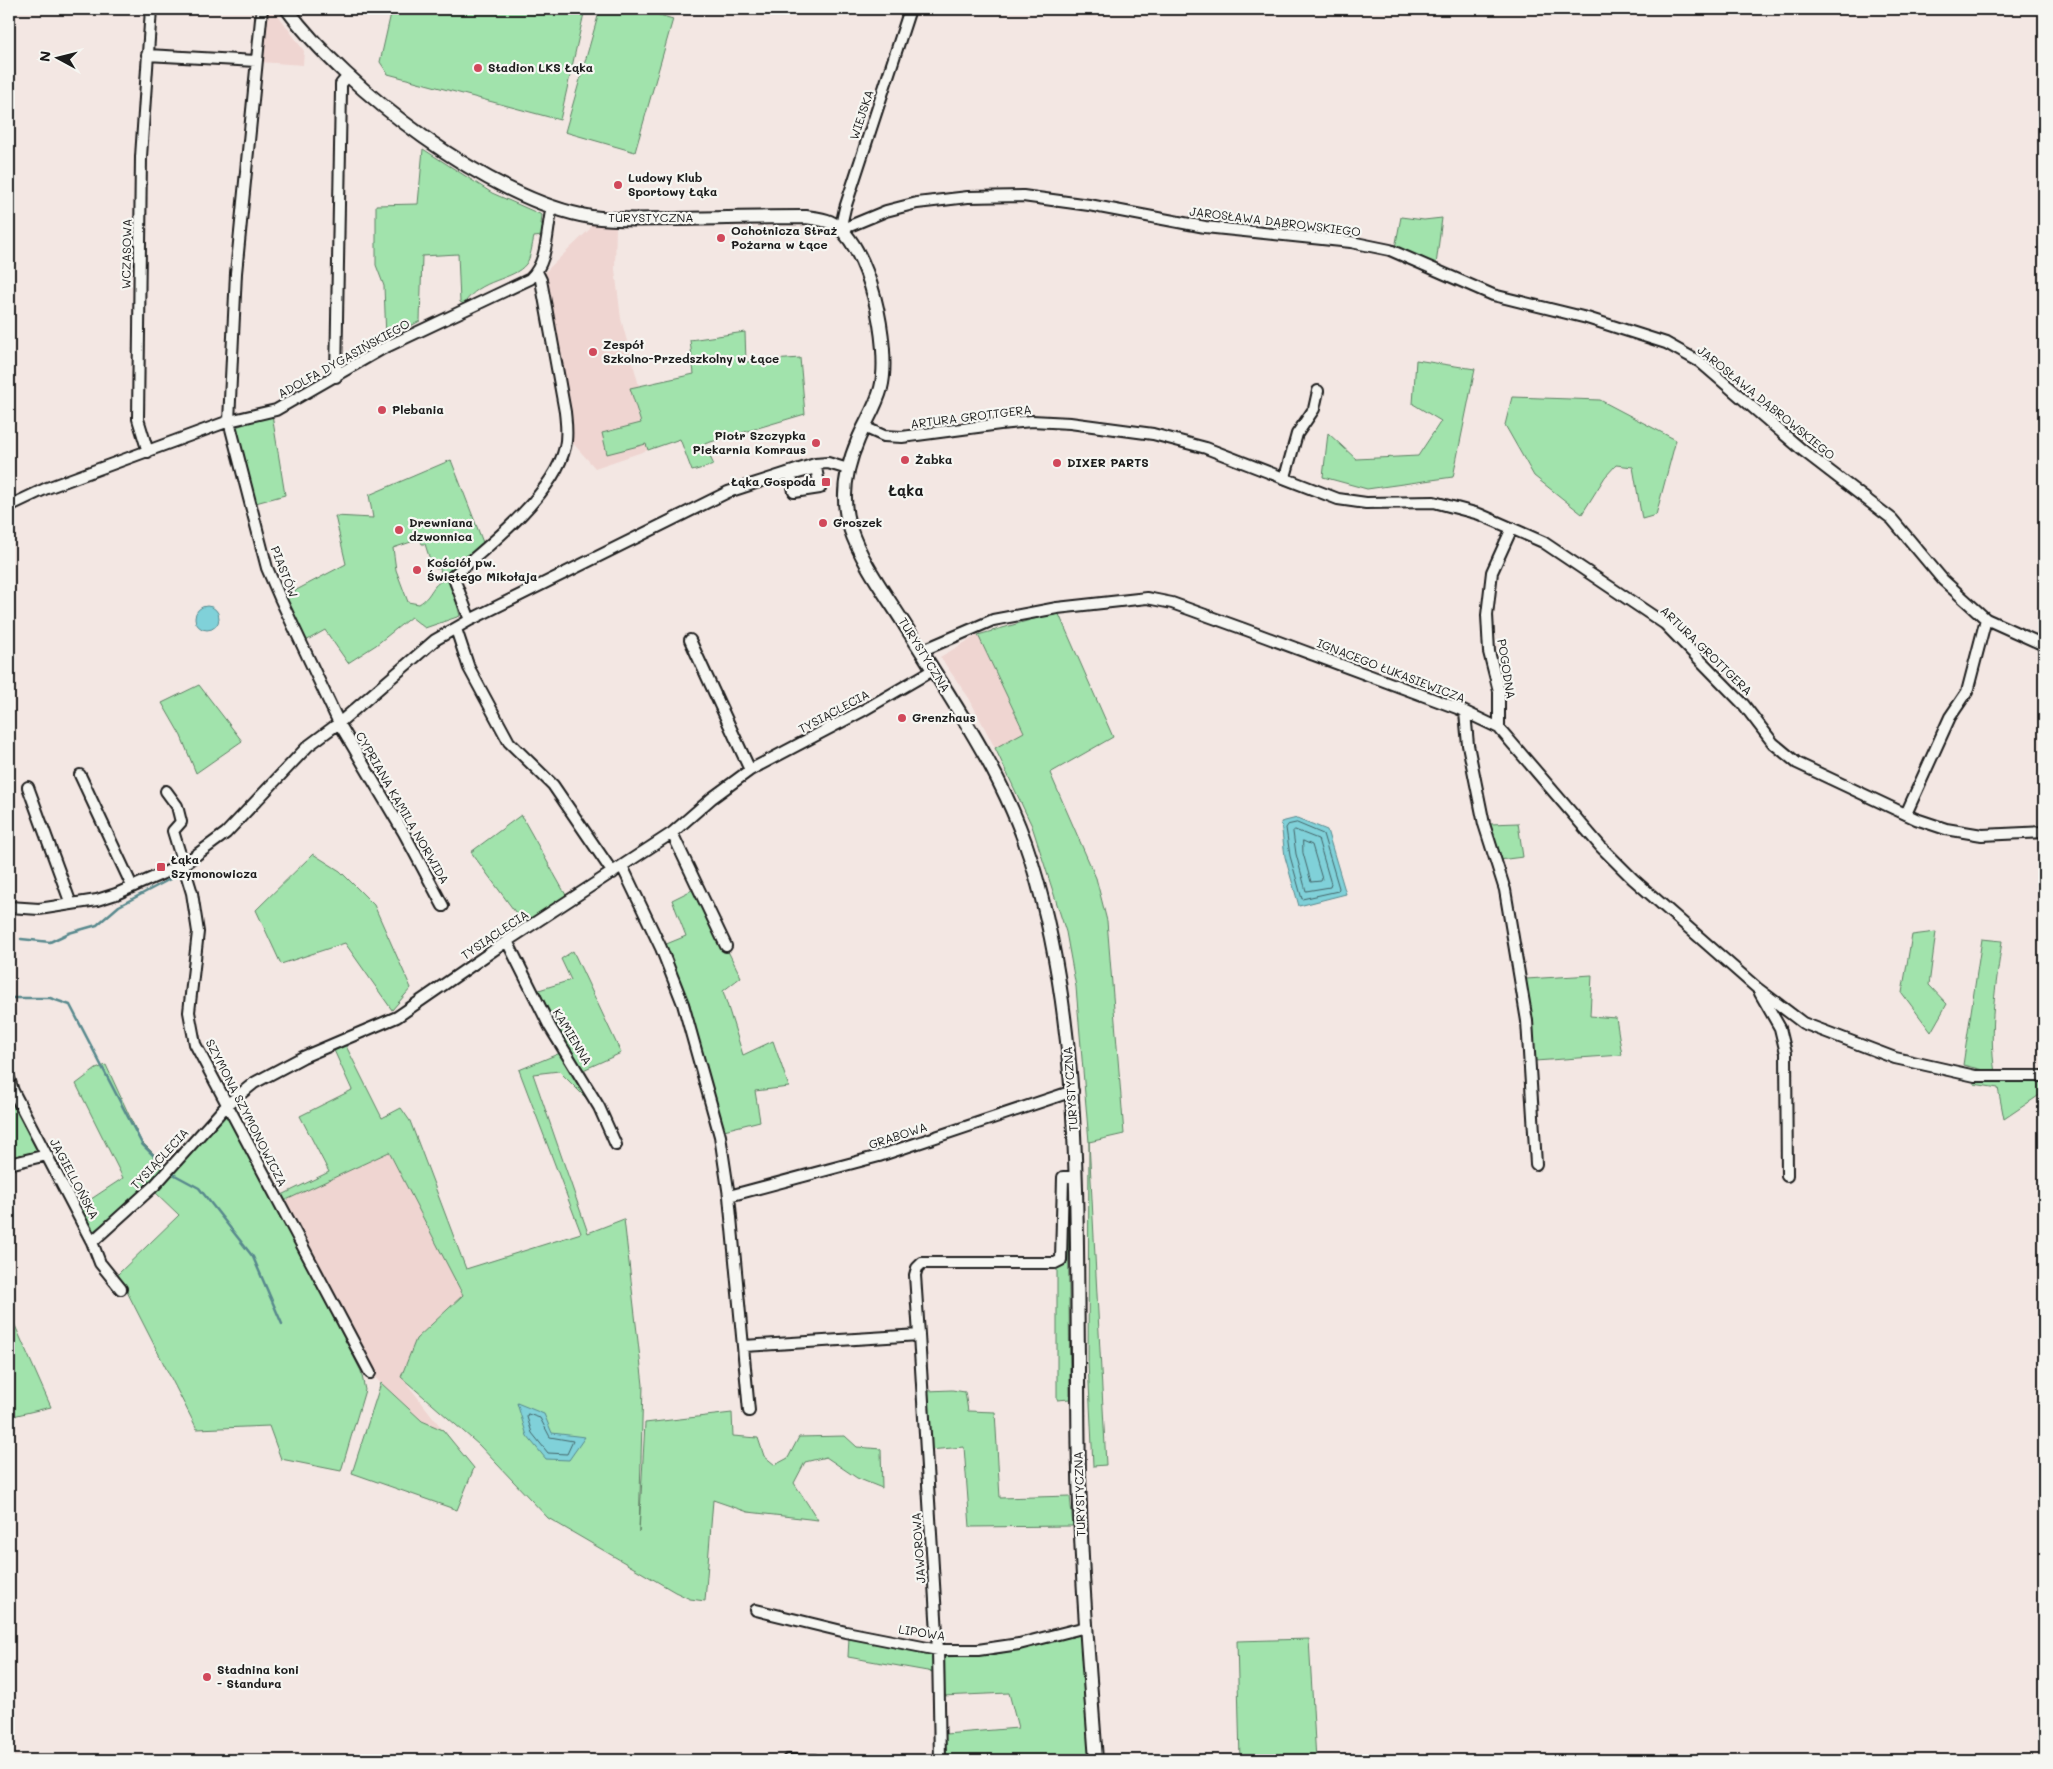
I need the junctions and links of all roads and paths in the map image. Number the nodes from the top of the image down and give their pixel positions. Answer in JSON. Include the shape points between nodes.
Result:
{"nodes":[{"id":1,"x":152,"y":9,"type":"edge"},
{"id":2,"x":262,"y":9,"type":"edge"},
{"id":3,"x":287,"y":9,"type":"edge"},
{"id":4,"x":910,"y":9,"type":"edge"},
{"id":5,"x":147,"y":56,"type":"junction"},
{"id":6,"x":256,"y":61,"type":"junction"},
{"id":7,"x":348,"y":76,"type":"junction"},
{"id":8,"x":552,"y":207,"type":"junction"},
{"id":9,"x":840,"y":230,"type":"junction"},
{"id":10,"x":537,"y":272,"type":"junction"},
{"id":11,"x":336,"y":377,"type":"junction"},
{"id":12,"x":1318,"y":391,"type":"dead end"},
{"id":13,"x":229,"y":421,"type":"junction"},
{"id":14,"x":864,"y":428,"type":"junction"},
{"id":15,"x":148,"y":452,"type":"junction"},
{"id":16,"x":848,"y":469,"type":"junction"},
{"id":17,"x":1285,"y":477,"type":"junction"},
{"id":18,"x":9,"y":506,"type":"edge"},
{"id":19,"x":1512,"y":528,"type":"junction"},
{"id":20,"x":1986,"y":619,"type":"junction"},
{"id":21,"x":470,"y":620,"type":"junction"},
{"id":22,"x":456,"y":629,"type":"junction"},
{"id":23,"x":690,"y":640,"type":"dead end"},
{"id":24,"x":2044,"y":645,"type":"edge"},
{"id":25,"x":922,"y":653,"type":"junction"},
{"id":26,"x":933,"y":670,"type":"junction"},
{"id":27,"x":1465,"y":712,"type":"junction"},
{"id":28,"x":338,"y":723,"type":"junction"},
{"id":29,"x":1499,"y":728,"type":"junction"},
{"id":30,"x":750,"y":770,"type":"junction"},
{"id":31,"x":80,"y":775,"type":"dead end"},
{"id":32,"x":28,"y":787,"type":"dead end"},
{"id":33,"x":166,"y":791,"type":"dead end"},
{"id":34,"x":1906,"y":814,"type":"junction"},
{"id":35,"x":2044,"y":832,"type":"edge"},
{"id":36,"x":672,"y":833,"type":"junction"},
{"id":37,"x":184,"y":864,"type":"junction"},
{"id":38,"x":622,"y":866,"type":"junction"},
{"id":39,"x":612,"y":873,"type":"junction"},
{"id":40,"x":132,"y":886,"type":"junction"},
{"id":41,"x":71,"y":904,"type":"junction"},
{"id":42,"x":443,"y":906,"type":"dead end"},
{"id":43,"x":9,"y":907,"type":"edge"},
{"id":44,"x":507,"y":941,"type":"junction"},
{"id":45,"x":726,"y":946,"type":"dead end"},
{"id":46,"x":1756,"y":988,"type":"junction"},
{"id":47,"x":2044,"y":1076,"type":"edge"},
{"id":48,"x":9,"y":1078,"type":"edge"},
{"id":49,"x":1073,"y":1091,"type":"junction"},
{"id":50,"x":228,"y":1105,"type":"junction"},
{"id":51,"x":616,"y":1145,"type":"dead end"},
{"id":52,"x":47,"y":1154,"type":"junction"},
{"id":53,"x":9,"y":1164,"type":"edge"},
{"id":54,"x":1536,"y":1164,"type":"dead end"},
{"id":55,"x":1787,"y":1176,"type":"dead end"},
{"id":56,"x":1076,"y":1177,"type":"junction"},
{"id":57,"x":729,"y":1196,"type":"junction"},
{"id":58,"x":92,"y":1242,"type":"junction"},
{"id":59,"x":121,"y":1289,"type":"dead end"},
{"id":60,"x":918,"y":1335,"type":"junction"},
{"id":61,"x":744,"y":1346,"type":"junction"},
{"id":62,"x":370,"y":1372,"type":"dead end"},
{"id":63,"x":749,"y":1411,"type":"dead end"},
{"id":64,"x":756,"y":1610,"type":"dead end"},
{"id":65,"x":1086,"y":1627,"type":"junction"},
{"id":66,"x":938,"y":1650,"type":"junction"},
{"id":67,"x":788,"y":1760,"type":"edge"},
{"id":68,"x":814,"y":1760,"type":"edge"},
{"id":69,"x":940,"y":1760,"type":"edge"},
{"id":70,"x":1096,"y":1760,"type":"edge"}],
"edges":[{"from":1,"to":5,"type":"street","name":"WCZASOWA"},
{"from":2,"to":6,"type":"street"},
{"from":3,"to":7,"type":"main road","name":"TURYSTYCZNA","via":[[317,46]]},
{"from":4,"to":9,"type":"street","name":"WIEJSKA"},
{"from":5,"to":6,"type":"street"},
{"from":5,"to":15,"type":"street","name":"WCZASOWA","via":[[141,157],[138,419]]},
{"from":6,"to":13,"type":"street","via":[[236,273]]},
{"from":7,"to":8,"type":"main road","name":"TURYSTYCZNA","via":[[454,157],[509,188]]},
{"from":7,"to":11,"type":"street","via":[[341,90]]},
{"from":8,"to":9,"type":"main road","name":"TURYSTYCZNA","via":[[590,217],[626,220],[806,216],[831,222]]},
{"from":8,"to":10,"type":"street"},
{"from":9,"to":14,"type":"main road","name":"TURYSTYCZNA","via":[[860,256],[873,297],[881,340],[881,388]]},
{"from":9,"to":20,"type":"street","name":"JAROSŁAWA DĄBROWSKIEGO","via":[[886,211],[917,203],[968,197],[1023,196],[1089,205],[1205,227],[1351,242],[1390,250],[1494,295],[1588,318],[1666,343],[1700,362],[1801,449],[1892,519],[1943,580]]},
{"from":10,"to":11,"type":"street","name":"ADOLFA DYGASIŃSKIEGO","via":[[530,279],[382,349]]},
{"from":10,"to":21,"type":"street","via":[[567,428],[565,447],[552,478],[497,538],[453,576]]},
{"from":11,"to":13,"type":"street","name":"ADOLFA DYGASIŃSKIEGO","via":[[276,410]]},
{"from":12,"to":17,"type":"street","via":[[1314,409],[1297,434]]},
{"from":13,"to":15,"type":"street","name":"ADOLFA DYGASIŃSKIEGO"},
{"from":13,"to":28,"type":"street","name":"PIASTÓW","via":[[267,568]]},
{"from":14,"to":16,"type":"main road","name":"TURYSTYCZNA"},
{"from":14,"to":17,"type":"street","name":"ARTURA GROTTGERA","via":[[884,436],[902,437],[1032,421],[1070,423],[1153,434],[1206,448]]},
{"from":15,"to":18,"type":"street","name":"ADOLFA DYGASIŃSKIEGO","via":[[47,488]]},
{"from":16,"to":21,"type":"street","via":[[828,463],[815,464],[736,489]]},
{"from":16,"to":25,"type":"main road","name":"TURYSTYCZNA","via":[[845,505],[850,528]]},
{"from":17,"to":19,"type":"street","name":"ARTURA GROTTGERA","via":[[1338,499],[1366,503],[1434,502],[1479,514]]},
{"from":19,"to":29,"type":"street","name":"POGODNA","via":[[1492,572],[1486,615],[1489,652],[1498,691]]},
{"from":19,"to":34,"type":"street","name":"ARTURA GROTTGERA","via":[[1572,560],[1665,624],[1744,705],[1773,743],[1797,763]]},
{"from":20,"to":24,"type":"street"},
{"from":20,"to":34,"type":"street","via":[[1966,692],[1950,717]]},
{"from":21,"to":22,"type":"street"},
{"from":22,"to":28,"type":"street","via":[[435,640]]},
{"from":22,"to":39,"type":"street","via":[[469,668],[509,742],[553,785]]},
{"from":23,"to":30,"type":"street"},
{"from":25,"to":26,"type":"main road","name":"TURYSTYCZNA"},
{"from":25,"to":27,"type":"street","name":"IGNACEGO ŁUKASIEWICZA","via":[[993,620],[1057,608],[1148,598],[1172,603],[1236,626]]},
{"from":26,"to":30,"type":"street","name":"TYSIĄCLECIA"},
{"from":26,"to":49,"type":"main road","name":"TURYSTYCZNA","via":[[997,777],[1029,854],[1044,901],[1058,967]]},
{"from":27,"to":29,"type":"street","name":"IGNACEGO ŁUKASIEWICZA"},
{"from":27,"to":54,"type":"street","via":[[1468,745],[1484,824],[1505,890],[1523,994]]},
{"from":28,"to":37,"type":"street","via":[[308,746],[226,833]]},
{"from":28,"to":42,"type":"street","name":"CYPRIANA KAMILA NORWIDA","via":[[404,833]]},
{"from":29,"to":46,"type":"street","name":"IGNACEGO ŁUKASIEWICZA","via":[[1633,880]]},
{"from":30,"to":36,"type":"street","name":"TYSIĄCLECIA"},
{"from":31,"to":40,"type":"street"},
{"from":32,"to":41,"type":"street"},
{"from":33,"to":37,"type":"street","name":"SZYMONA SZYMONOWICZA","via":[[177,806],[181,822],[173,832]]},
{"from":34,"to":35,"type":"street","name":"ARTURA GROTTGERA","via":[[1946,829],[1982,835]]},
{"from":36,"to":38,"type":"street","name":"TYSIĄCLECIA"},
{"from":36,"to":45,"type":"street"},
{"from":37,"to":40,"type":"street"},
{"from":37,"to":50,"type":"street","name":"SZYMONA SZYMONOWICZA","via":[[198,932],[189,1012],[195,1044]]},
{"from":38,"to":39,"type":"street","name":"TYSIĄCLECIA"},
{"from":38,"to":57,"type":"street","via":[[661,948],[683,1004],[720,1136]]},
{"from":39,"to":44,"type":"street","name":"TYSIĄCLECIA"},
{"from":40,"to":41,"type":"street","via":[[116,894]]},
{"from":41,"to":43,"type":"street","via":[[39,909]]},
{"from":44,"to":50,"type":"street","name":"TYSIĄCLECIA","via":[[397,1017],[303,1057],[254,1084]]},
{"from":44,"to":51,"type":"street","name":"KAMIENNA","via":[[550,1027],[599,1107]]},
{"from":46,"to":47,"type":"street","name":"IGNACEGO ŁUKASIEWICZA","via":[[1803,1024],[1895,1058],[1975,1076]]},
{"from":46,"to":55,"type":"street","name":"IGNACEGO ŁUKASIEWICZA","via":[[1780,1028],[1786,1053]]},
{"from":48,"to":52,"type":"street","name":"JAGIELLOŃSKA"},
{"from":49,"to":56,"type":"main road","name":"TURYSTYCZNA"},
{"from":49,"to":57,"type":"street","name":"GRABOWA","via":[[879,1156]]},
{"from":50,"to":58,"type":"street","name":"TYSIĄCLECIA","via":[[154,1185]]},
{"from":50,"to":62,"type":"street","name":"SZYMONA SZYMONOWICZA"},
{"from":52,"to":53,"type":"street"},
{"from":52,"to":58,"type":"street","name":"JAGIELLOŃSKA"},
{"from":56,"to":60,"type":"street","name":"JAWOROWA","via":[[1063,1178],[1061,1260],[1055,1263],[922,1263],[915,1275]]},
{"from":56,"to":65,"type":"main road","name":"TURYSTYCZNA","via":[[1080,1507]]},
{"from":57,"to":61,"type":"street"},
{"from":58,"to":59,"type":"street","name":"JAGIELLOŃSKA","via":[[100,1263]]},
{"from":60,"to":61,"type":"street"},
{"from":60,"to":66,"type":"street","name":"JAWOROWA"},
{"from":61,"to":63,"type":"street"},
{"from":64,"to":66,"type":"street","name":"LIPOWA"},
{"from":65,"to":66,"type":"street","name":"LIPOWA","via":[[1018,1644],[978,1650]]},
{"from":65,"to":70,"type":"main road","name":"TURYSTYCZNA"},
{"from":66,"to":69,"type":"street","name":"JAWOROWA"},
{"from":67,"to":68,"type":"street"}]}
